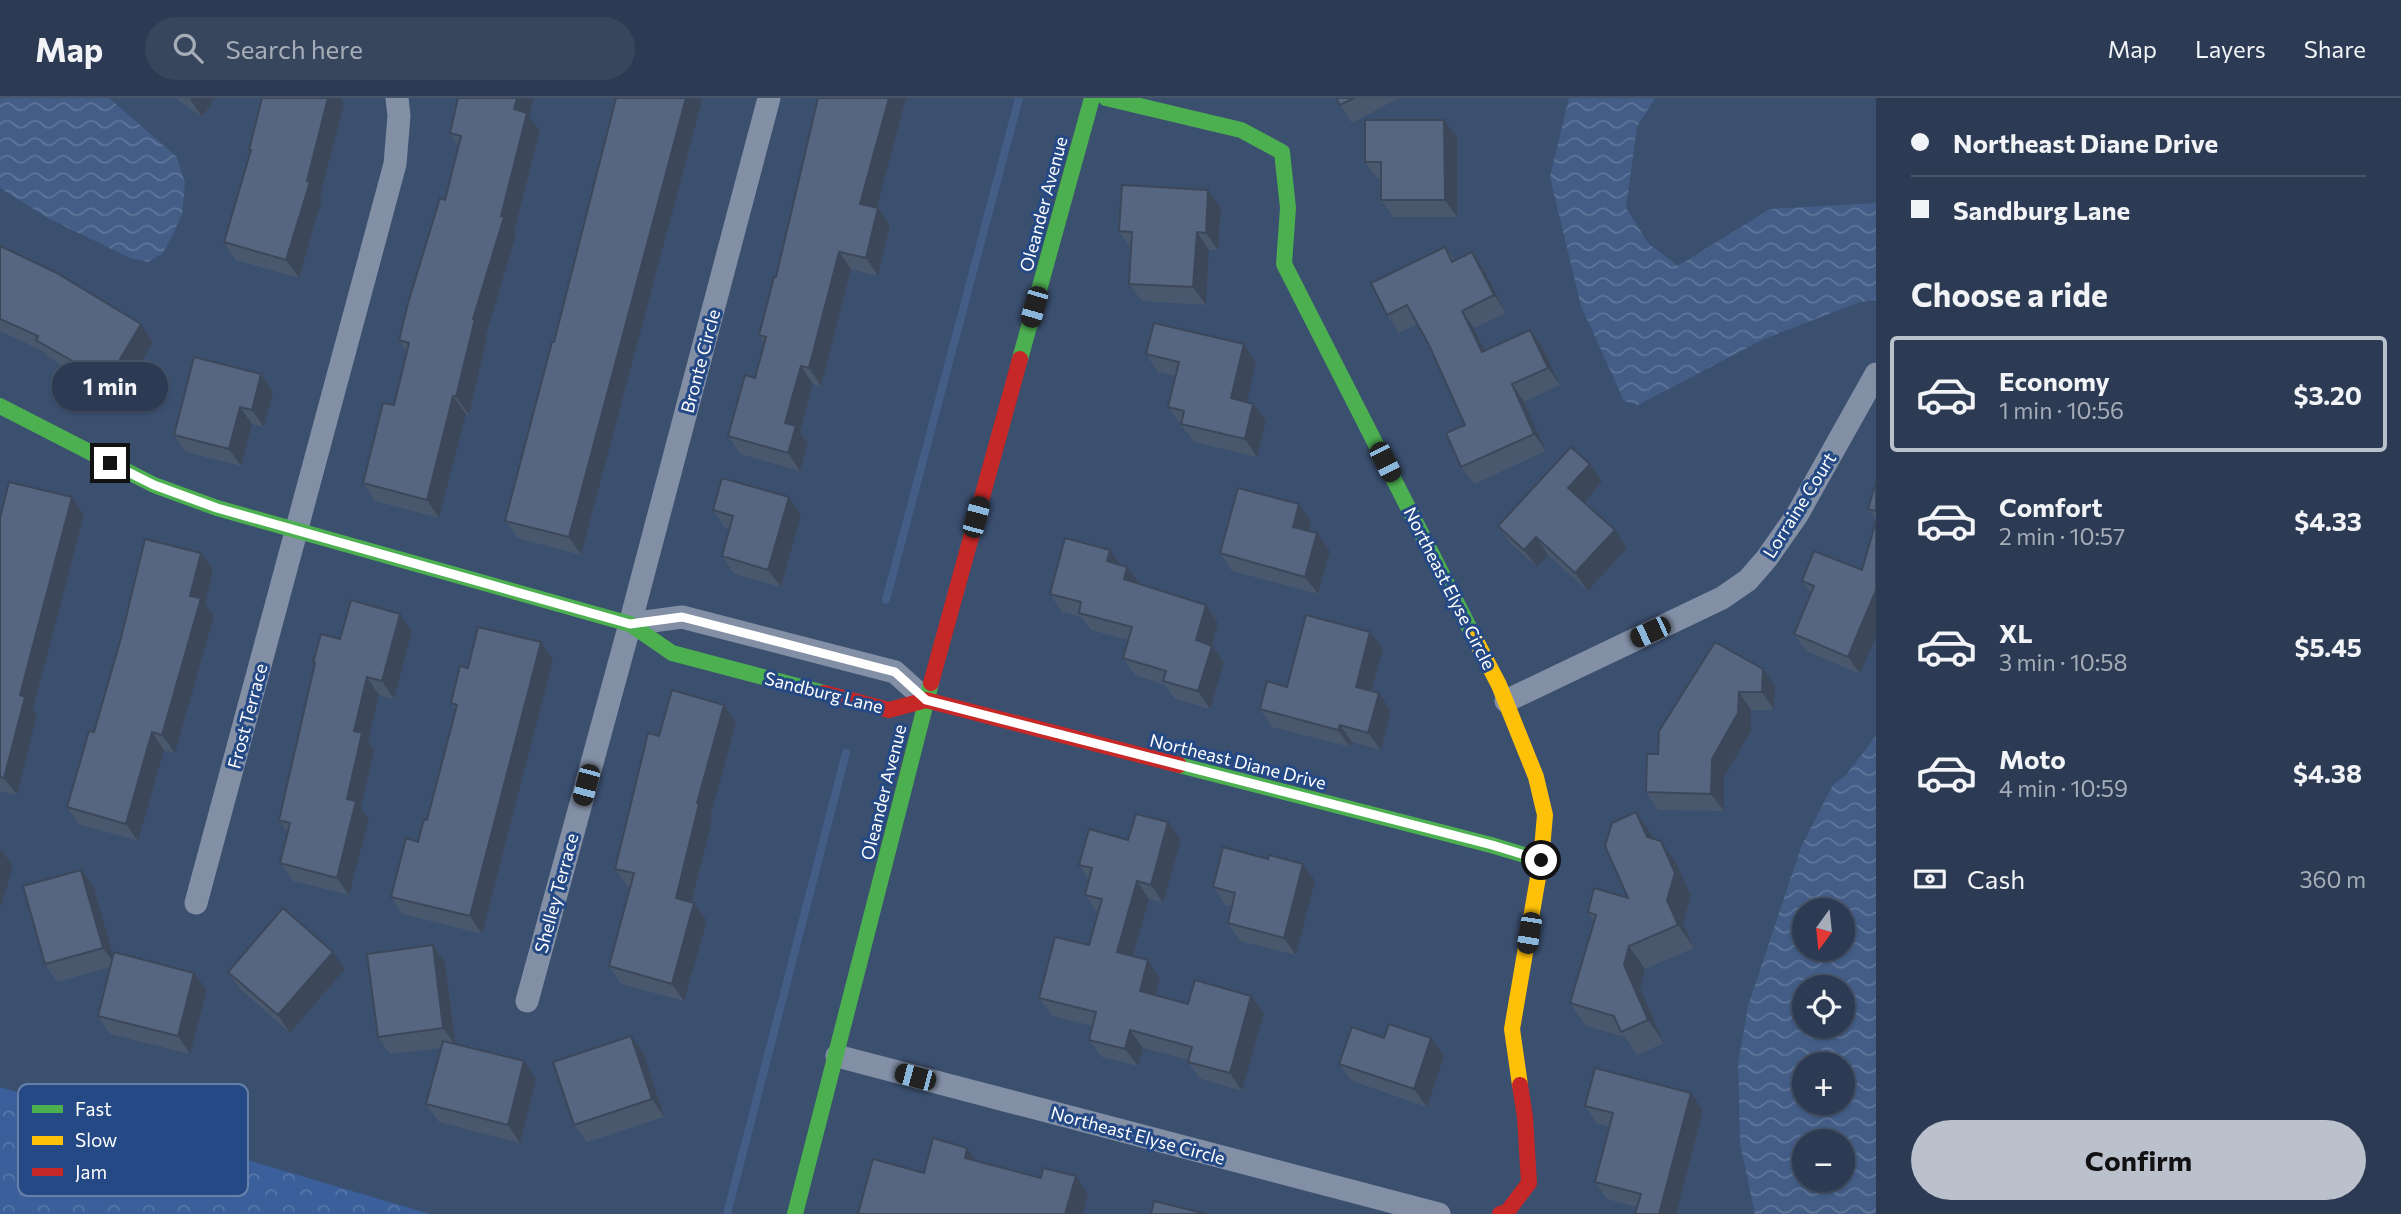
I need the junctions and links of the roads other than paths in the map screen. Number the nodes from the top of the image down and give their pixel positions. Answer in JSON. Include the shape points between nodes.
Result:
{"nodes":[{"id":1,"x":397,"y":98,"type":"edge"},
{"id":2,"x":769,"y":98,"type":"edge"},
{"id":3,"x":1092,"y":98,"type":"edge"},
{"id":4,"x":1107,"y":98,"type":"edge"},
{"id":5,"x":1876,"y":374,"type":"edge"},
{"id":6,"x":0,"y":406,"type":"edge"},
{"id":7,"x":298,"y":530,"type":"junction"},
{"id":8,"x":630,"y":624,"type":"junction"},
{"id":9,"x":926,"y":700,"type":"junction"},
{"id":10,"x":1506,"y":701,"type":"junction"},
{"id":11,"x":1541,"y":860,"type":"junction"},
{"id":12,"x":196,"y":903,"type":"dead end"},
{"id":13,"x":527,"y":1001,"type":"dead end"},
{"id":14,"x":837,"y":1056,"type":"junction"},
{"id":15,"x":796,"y":1214,"type":"edge"},
{"id":16,"x":1439,"y":1214,"type":"edge"},
{"id":17,"x":1500,"y":1214,"type":"edge"}],
"edges":[{"from":1,"to":7,"type":"street","via":[[395,164]]},
{"from":2,"to":8,"type":"street","name":"Bronte Circle"},
{"from":3,"to":9,"type":"street","name":"Oleander Avenue"},
{"from":4,"to":10,"type":"street","name":"Northeast Elyse Circle","via":[[1241,130],[1282,152],[1288,208],[1284,264]]},
{"from":5,"to":10,"type":"street","name":"Lorraine Court","via":[[1797,515],[1748,579],[1722,598]]},
{"from":6,"to":7,"type":"street","name":"Sandburg Lane","via":[[154,485]]},
{"from":7,"to":8,"type":"street","name":"Sandburg Lane"},
{"from":7,"to":12,"type":"street","name":"Frost Terrace"},
{"from":8,"to":9,"type":"street","name":"Sandburg Lane","via":[[672,653],[889,709]]},
{"from":8,"to":9,"type":"street","name":"Sandburg Lane","via":[[682,617],[895,672]]},
{"from":8,"to":13,"type":"street","name":"Shelley Terrace"},
{"from":9,"to":11,"type":"street","name":"Northeast Diane Drive"},
{"from":9,"to":14,"type":"street","name":"Oleander Avenue"},
{"from":10,"to":11,"type":"street","name":"Northeast Elyse Circle","via":[[1536,777],[1545,816]]},
{"from":11,"to":17,"type":"street","name":"Northeast Elyse Circle","via":[[1513,1029],[1528,1184],[1507,1212]]},
{"from":14,"to":15,"type":"street","name":"Oleander Avenue"},
{"from":14,"to":16,"type":"street","name":"Northeast Elyse Circle"}]}
